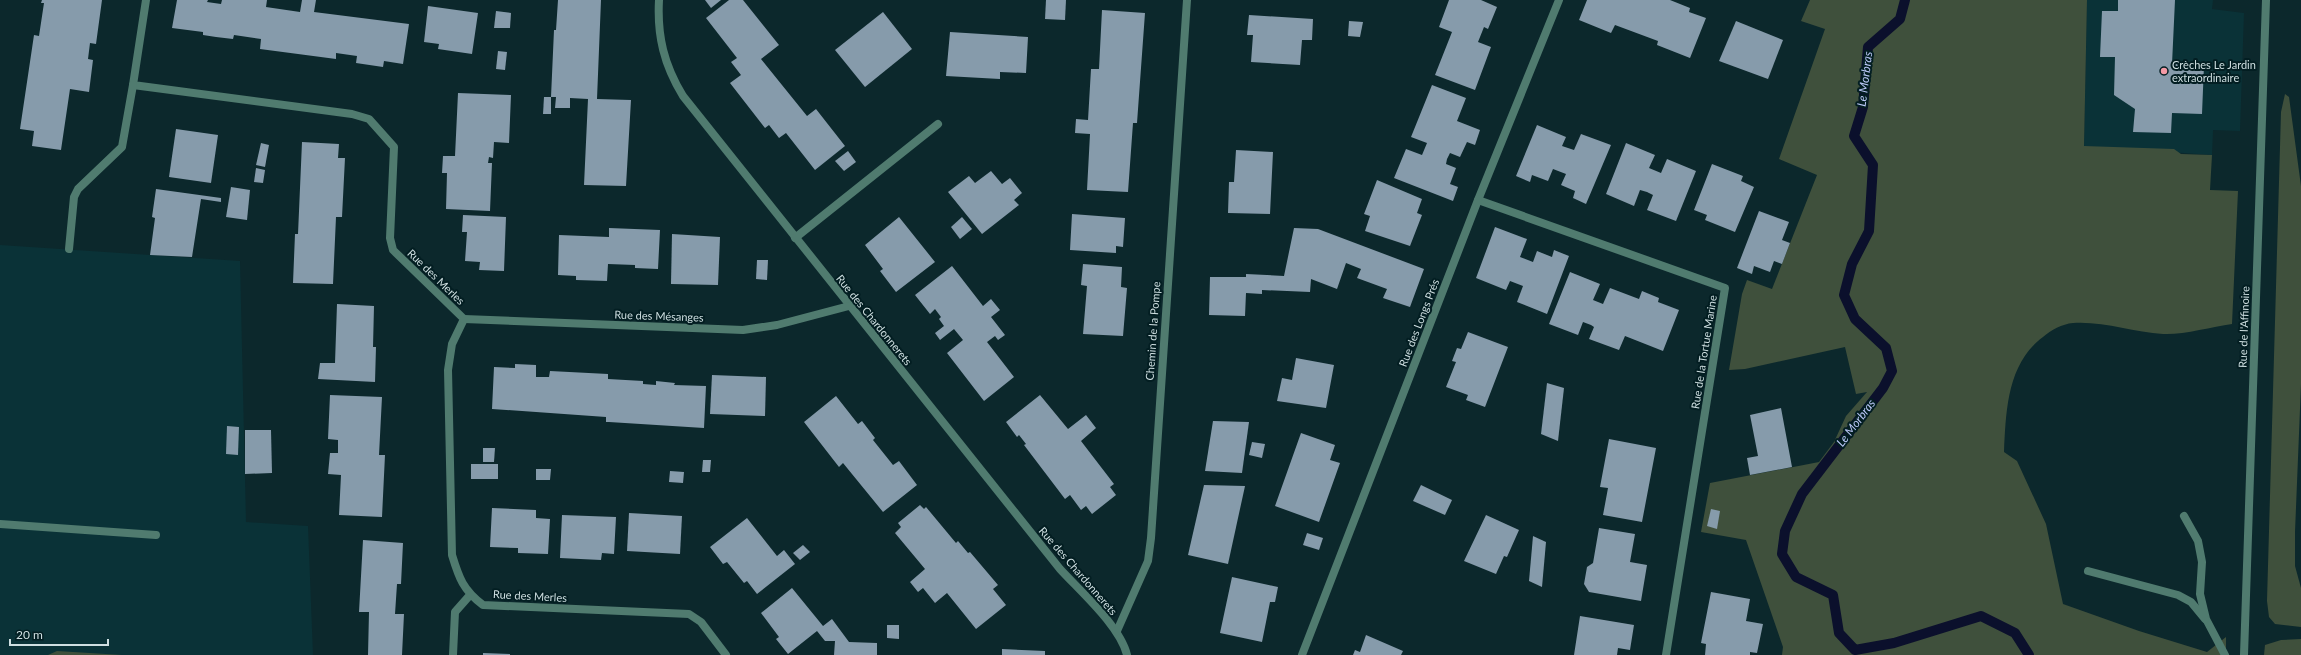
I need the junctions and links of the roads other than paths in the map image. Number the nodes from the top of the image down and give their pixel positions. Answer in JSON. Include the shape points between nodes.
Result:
{"nodes":[{"id":1,"x":146,"y":0,"type":"edge"},
{"id":2,"x":659,"y":0,"type":"edge"},
{"id":3,"x":1187,"y":0,"type":"edge"},
{"id":4,"x":1559,"y":0,"type":"edge"},
{"id":5,"x":2266,"y":0,"type":"edge"},
{"id":6,"x":133,"y":84,"type":"junction"},
{"id":7,"x":938,"y":124,"type":"dead end"},
{"id":8,"x":1478,"y":200,"type":"junction"},
{"id":9,"x":795,"y":238,"type":"junction"},
{"id":10,"x":69,"y":249,"type":"dead end"},
{"id":11,"x":849,"y":306,"type":"junction"},
{"id":12,"x":464,"y":319,"type":"junction"},
{"id":13,"x":2184,"y":516,"type":"dead end"},
{"id":14,"x":0,"y":524,"type":"edge"},
{"id":15,"x":156,"y":535,"type":"dead end"},
{"id":16,"x":2088,"y":570,"type":"dead end"},
{"id":17,"x":470,"y":595,"type":"junction"},
{"id":18,"x":2206,"y":619,"type":"junction"},
{"id":19,"x":1117,"y":631,"type":"junction"},
{"id":20,"x":453,"y":655,"type":"edge"},
{"id":21,"x":726,"y":655,"type":"edge"},
{"id":22,"x":1127,"y":655,"type":"edge"},
{"id":23,"x":1302,"y":655,"type":"edge"},
{"id":24,"x":1666,"y":655,"type":"edge"},
{"id":25,"x":2225,"y":655,"type":"edge"},
{"id":26,"x":2244,"y":655,"type":"edge"}],
"edges":[{"from":1,"to":6,"type":"street"},
{"from":2,"to":9,"type":"street","name":"Rue des Chardonnerets","via":[[658,26],[662,48],[676,84]]},
{"from":3,"to":19,"type":"street","name":"Chemin de la Pompe","via":[[1151,538],[1148,562]]},
{"from":4,"to":8,"type":"street","name":"Rue des Longs Prés"},
{"from":5,"to":26,"type":"street","name":"Rue de l'Affinoire"},
{"from":6,"to":10,"type":"street","via":[[122,147],[78,189],[74,197]]},
{"from":6,"to":12,"type":"street","name":"Rue des Merles","via":[[352,114],[369,119],[394,147],[390,238],[393,250]]},
{"from":7,"to":9,"type":"street"},
{"from":8,"to":23,"type":"street","name":"Rue des Longs Prés"},
{"from":8,"to":24,"type":"street","name":"Rue de la Tortue Marine","via":[[1725,288]]},
{"from":9,"to":11,"type":"street","name":"Rue des Chardonnerets"},
{"from":11,"to":12,"type":"street","name":"Rue des Mésanges","via":[[778,325],[743,330]]},
{"from":11,"to":19,"type":"street","name":"Rue des Chardonnerets","via":[[1060,569]]},
{"from":12,"to":17,"type":"street","name":"Rue des Merles","via":[[452,344],[448,370],[452,555],[458,577]]},
{"from":13,"to":18,"type":"street","via":[[2198,541],[2202,562],[2200,594]]},
{"from":14,"to":15,"type":"street"},
{"from":16,"to":18,"type":"street","via":[[2178,595],[2191,602]]},
{"from":17,"to":20,"type":"street","via":[[454,612]]},
{"from":17,"to":21,"type":"street","name":"Rue des Merles","via":[[483,605],[689,614],[701,622]]},
{"from":18,"to":25,"type":"street"},
{"from":19,"to":22,"type":"street"}]}
